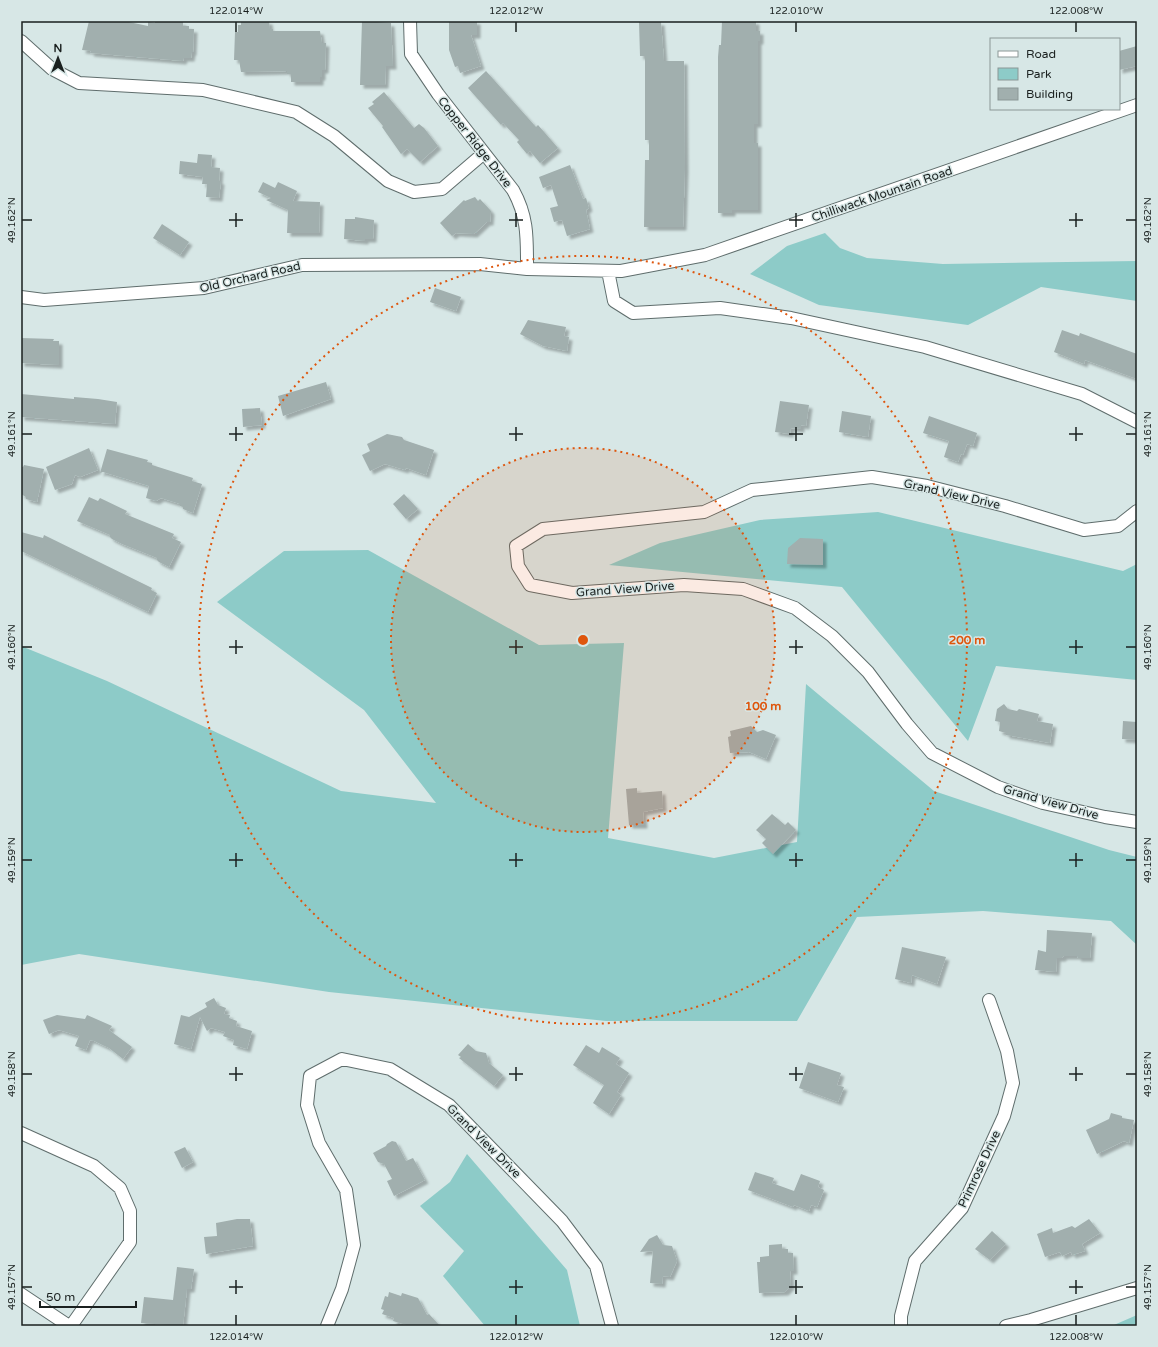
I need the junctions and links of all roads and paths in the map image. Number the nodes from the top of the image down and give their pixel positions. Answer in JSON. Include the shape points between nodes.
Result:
{"nodes":[{"id":1,"x":410,"y":21,"type":"edge"},
{"id":2,"x":21,"y":41,"type":"edge"},
{"id":3,"x":1137,"y":105,"type":"edge"},
{"id":4,"x":484,"y":153,"type":"junction"},
{"id":5,"x":480,"y":264,"type":"joint"},
{"id":6,"x":527,"y":269,"type":"junction"},
{"id":7,"x":608,"y":271,"type":"junction"},
{"id":8,"x":21,"y":297,"type":"edge"},
{"id":9,"x":1137,"y":422,"type":"edge"},
{"id":10,"x":1137,"y":511,"type":"edge"},
{"id":11,"x":1137,"y":822,"type":"edge"},
{"id":12,"x":989,"y":1000,"type":"dead end"},
{"id":13,"x":21,"y":1133,"type":"edge"},
{"id":14,"x":1137,"y":1288,"type":"edge"},
{"id":15,"x":21,"y":1294,"type":"edge"},
{"id":16,"x":70,"y":1326,"type":"edge"},
{"id":17,"x":327,"y":1326,"type":"edge"},
{"id":18,"x":612,"y":1326,"type":"edge"},
{"id":19,"x":901,"y":1326,"type":"edge"},
{"id":20,"x":1006,"y":1326,"type":"edge"}],
"edges":[{"from":1,"to":4,"type":"street","name":"Copper Ridge Drive","via":[[411,54],[438,94]]},
{"from":2,"to":4,"type":"street","via":[[52,69],[79,83],[203,90],[296,112],[334,136],[388,181],[414,192],[442,189]]},
{"from":3,"to":7,"type":"street","name":"Chilliwack Mountain Road","via":[[705,255],[621,271]]},
{"from":4,"to":6,"type":"street","name":"Copper Ridge Drive","via":[[521,204],[526,223]]},
{"from":5,"to":6,"type":"street","name":"Chilliwack Mountain Road"},
{"from":5,"to":8,"type":"street","name":"Old Orchard Road","via":[[302,265],[204,288],[44,300]]},
{"from":6,"to":7,"type":"street","name":"Chilliwack Mountain Road"},
{"from":7,"to":9,"type":"street","via":[[614,301],[633,313],[720,308],[791,318],[924,347],[1082,394]]},
{"from":10,"to":11,"type":"street","name":"Grand View Drive","via":[[1118,526],[1084,530],[927,486],[872,477],[752,490],[704,512],[543,529],[516,546],[518,566],[530,585],[572,593],[684,585],[743,589],[795,608],[832,636],[868,672],[932,753],[998,787],[1043,803]]},
{"from":12,"to":19,"type":"street","name":"Primrose Drive","via":[[1008,1051],[1014,1083],[1004,1116],[962,1208],[915,1261],[901,1316]]},
{"from":13,"to":16,"type":"street","via":[[94,1166],[120,1188],[130,1211],[130,1242]]},
{"from":14,"to":20,"type":"street"},
{"from":15,"to":16,"type":"street"},
{"from":17,"to":18,"type":"street","name":"Grand View Drive","via":[[342,1289],[354,1245],[346,1190],[319,1143],[307,1105],[310,1076],[342,1059],[390,1069],[449,1105],[562,1221],[596,1266]]}]}
